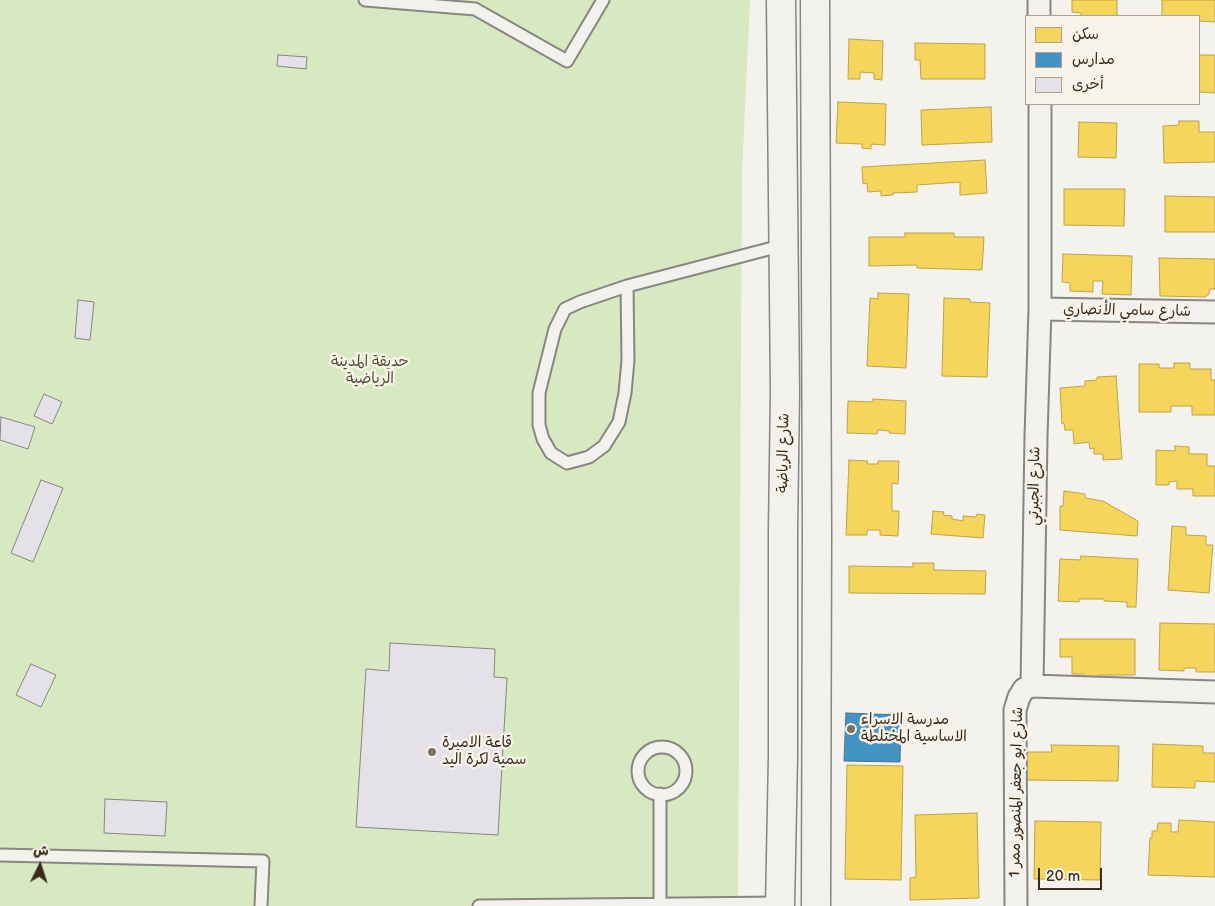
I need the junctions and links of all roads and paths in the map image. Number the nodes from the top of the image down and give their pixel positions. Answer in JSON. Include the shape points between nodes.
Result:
{"nodes":[{"id":1,"x":365,"y":0,"type":"edge"},
{"id":2,"x":603,"y":0,"type":"edge"},
{"id":3,"x":781,"y":0,"type":"edge"},
{"id":4,"x":815,"y":0,"type":"edge"},
{"id":5,"x":1039,"y":0,"type":"edge"},
{"id":6,"x":1039,"y":15,"type":"edge"},
{"id":7,"x":1040,"y":105,"type":"edge"},
{"id":8,"x":784,"y":245,"type":"junction"},
{"id":9,"x":627,"y":286,"type":"junction"},
{"id":10,"x":1040,"y":309,"type":"junction"},
{"id":11,"x":1215,"y":312,"type":"edge"},
{"id":12,"x":783,"y":530,"type":"junction"},
{"id":13,"x":817,"y":531,"type":"junction"},
{"id":14,"x":1032,"y":686,"type":"junction"},
{"id":15,"x":1215,"y":692,"type":"edge"},
{"id":16,"x":660,"y":794,"type":"junction"},
{"id":17,"x":0,"y":854,"type":"edge"},
{"id":18,"x":660,"y":904,"type":"junction"},
{"id":19,"x":780,"y":905,"type":"edge"},
{"id":20,"x":261,"y":906,"type":"edge"},
{"id":21,"x":479,"y":906,"type":"edge"},
{"id":22,"x":565,"y":906,"type":"edge"},
{"id":23,"x":816,"y":906,"type":"edge"},
{"id":24,"x":1016,"y":906,"type":"edge"}],
"edges":[{"from":1,"to":2,"type":"lane","via":[[475,9],[567,61]]},
{"from":3,"to":8,"type":"main road","name":"شارع الرياضة"},
{"from":4,"to":13,"type":"main road"},
{"from":5,"to":6,"type":"street"},
{"from":7,"to":10,"type":"street","name":"شارع الجبرتي"},
{"from":8,"to":9,"type":"lane"},
{"from":8,"to":12,"type":"main road","name":"شارع الرياضة"},
{"from":9,"to":9,"type":"lane","via":[[565,309],[555,329],[539,393],[539,425],[551,453],[567,463],[589,457],[604,446],[620,422],[628,360]]},
{"from":10,"to":11,"type":"street","name":"شارع سامي الأنصاري"},
{"from":10,"to":14,"type":"street","name":"شارع الجبرتي"},
{"from":12,"to":13,"type":"main road"},
{"from":12,"to":19,"type":"main road","name":"شارع الرياضة"},
{"from":13,"to":23,"type":"main road"},
{"from":14,"to":15,"type":"street"},
{"from":14,"to":24,"type":"street","name":"شارع ابو جعفر المنصور ممر 1","via":[[1024,689],[1015,710]]},
{"from":16,"to":16,"type":"lane","via":[[680,786],[686,771],[675,751],[661,747],[646,753],[641,759],[638,774],[645,788]]},
{"from":16,"to":18,"type":"lane"},
{"from":17,"to":20,"type":"lane","via":[[263,861]]},
{"from":18,"to":19,"type":"lane"},
{"from":18,"to":22,"type":"lane"},
{"from":21,"to":22,"type":"lane"}]}
